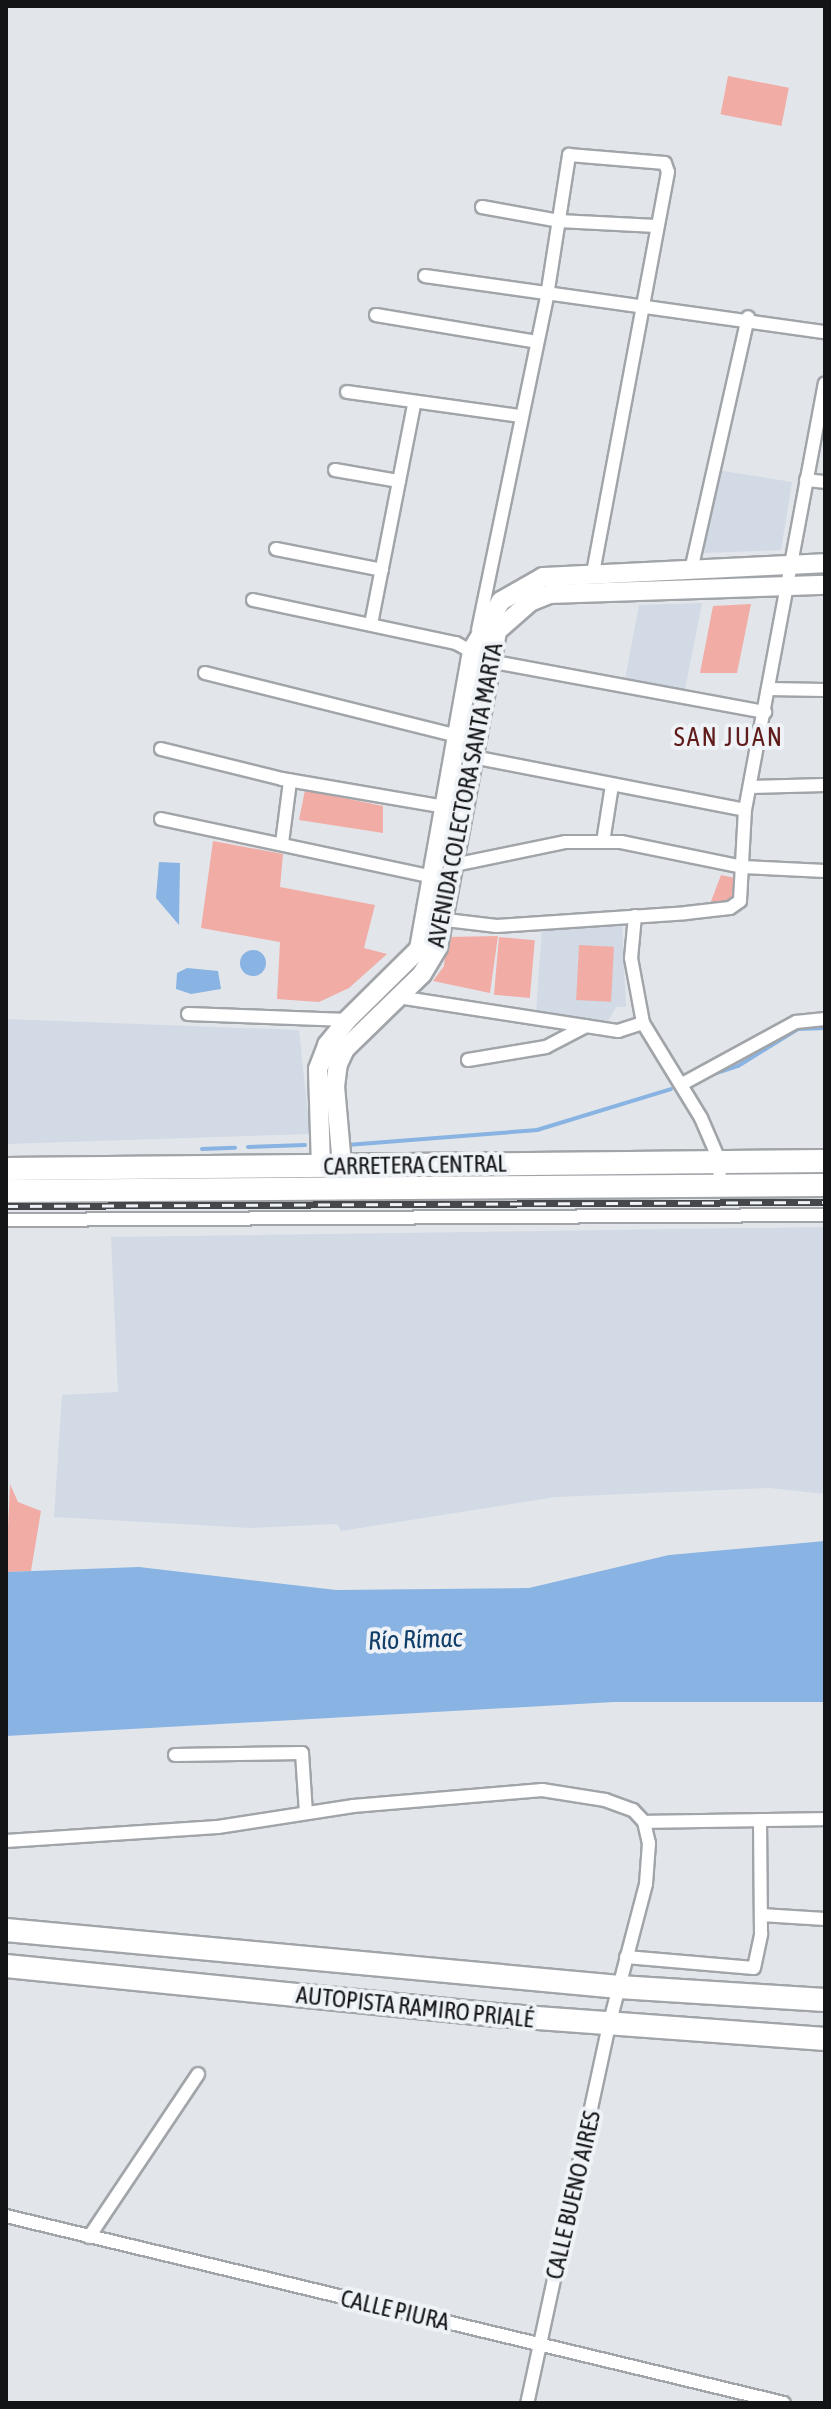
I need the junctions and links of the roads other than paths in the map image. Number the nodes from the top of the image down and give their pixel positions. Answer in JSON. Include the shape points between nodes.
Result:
{"nodes":[{"id":1,"x":482,"y":207,"type":"dead end"},
{"id":2,"x":559,"y":221,"type":"junction"},
{"id":3,"x":656,"y":226,"type":"junction"},
{"id":4,"x":425,"y":276,"type":"dead end"},
{"id":5,"x":547,"y":296,"type":"junction"},
{"id":6,"x":645,"y":305,"type":"junction"},
{"id":7,"x":376,"y":315,"type":"dead end"},
{"id":8,"x":748,"y":317,"type":"junction"},
{"id":9,"x":825,"y":332,"type":"edge"},
{"id":10,"x":537,"y":342,"type":"junction"},
{"id":11,"x":825,"y":383,"type":"edge"},
{"id":12,"x":347,"y":392,"type":"dead end"},
{"id":13,"x":414,"y":404,"type":"junction"},
{"id":14,"x":520,"y":416,"type":"junction"},
{"id":15,"x":335,"y":470,"type":"dead end"},
{"id":16,"x":806,"y":480,"type":"junction"},
{"id":17,"x":399,"y":481,"type":"junction"},
{"id":18,"x":825,"y":482,"type":"edge"},
{"id":19,"x":276,"y":549,"type":"dead end"},
{"id":20,"x":825,"y":563,"type":"edge"},
{"id":21,"x":788,"y":564,"type":"junction"},
{"id":22,"x":692,"y":566,"type":"junction"},
{"id":23,"x":382,"y":570,"type":"junction"},
{"id":24,"x":593,"y":571,"type":"junction"},
{"id":25,"x":825,"y":585,"type":"edge"},
{"id":26,"x":785,"y":587,"type":"junction"},
{"id":27,"x":253,"y":600,"type":"dead end"},
{"id":28,"x":371,"y":624,"type":"junction"},
{"id":29,"x":475,"y":643,"type":"junction"},
{"id":30,"x":489,"y":661,"type":"junction"},
{"id":31,"x":205,"y":673,"type":"dead end"},
{"id":32,"x":768,"y":689,"type":"junction"},
{"id":33,"x":825,"y":690,"type":"edge"},
{"id":34,"x":765,"y":712,"type":"junction"},
{"id":35,"x":457,"y":736,"type":"junction"},
{"id":36,"x":161,"y":749,"type":"dead end"},
{"id":37,"x":473,"y":757,"type":"junction"},
{"id":38,"x":290,"y":781,"type":"junction"},
{"id":39,"x":612,"y":785,"type":"junction"},
{"id":40,"x":825,"y":785,"type":"edge"},
{"id":41,"x":750,"y":787,"type":"junction"},
{"id":42,"x":445,"y":807,"type":"junction"},
{"id":43,"x":745,"y":810,"type":"junction"},
{"id":44,"x":161,"y":819,"type":"dead end"},
{"id":45,"x":603,"y":842,"type":"junction"},
{"id":46,"x":282,"y":843,"type":"junction"},
{"id":47,"x":454,"y":865,"type":"junction"},
{"id":48,"x":743,"y":867,"type":"junction"},
{"id":49,"x":825,"y":871,"type":"edge"},
{"id":50,"x":434,"y":877,"type":"junction"},
{"id":51,"x":635,"y":916,"type":"junction"},
{"id":52,"x":446,"y":920,"type":"junction"},
{"id":53,"x":398,"y":997,"type":"junction"},
{"id":54,"x":188,"y":1014,"type":"dead end"},
{"id":55,"x":825,"y":1019,"type":"edge"},
{"id":56,"x":347,"y":1020,"type":"junction"},
{"id":57,"x":643,"y":1023,"type":"junction"},
{"id":58,"x":586,"y":1026,"type":"junction"},
{"id":59,"x":468,"y":1060,"type":"dead end"},
{"id":60,"x":684,"y":1083,"type":"junction"},
{"id":61,"x":825,"y":1161,"type":"edge"},
{"id":62,"x":720,"y":1162,"type":"junction"},
{"id":63,"x":332,"y":1166,"type":"junction"},
{"id":64,"x":6,"y":1169,"type":"edge"},
{"id":65,"x":58,"y":1179,"type":"junction"},
{"id":66,"x":719,"y":1185,"type":"junction"},
{"id":67,"x":825,"y":1185,"type":"edge"},
{"id":68,"x":6,"y":1191,"type":"edge"},
{"id":69,"x":825,"y":1215,"type":"edge"},
{"id":70,"x":6,"y":1220,"type":"edge"},
{"id":71,"x":175,"y":1755,"type":"dead end"},
{"id":72,"x":306,"y":1813,"type":"junction"},
{"id":73,"x":825,"y":1819,"type":"edge"},
{"id":74,"x":760,"y":1820,"type":"junction"},
{"id":75,"x":644,"y":1822,"type":"junction"},
{"id":76,"x":6,"y":1841,"type":"edge"},
{"id":77,"x":761,"y":1915,"type":"junction"},
{"id":78,"x":825,"y":1919,"type":"edge"},
{"id":79,"x":7,"y":1931,"type":"edge"},
{"id":80,"x":626,"y":1957,"type":"junction"},
{"id":81,"x":6,"y":1966,"type":"edge"},
{"id":82,"x":619,"y":1987,"type":"junction"},
{"id":83,"x":825,"y":2000,"type":"edge"},
{"id":84,"x":609,"y":2025,"type":"junction"},
{"id":85,"x":825,"y":2039,"type":"edge"},
{"id":86,"x":198,"y":2074,"type":"dead end"},
{"id":87,"x":6,"y":2216,"type":"edge"},
{"id":88,"x":89,"y":2237,"type":"junction"},
{"id":89,"x":541,"y":2344,"type":"junction"},
{"id":90,"x":527,"y":2403,"type":"edge"},
{"id":91,"x":784,"y":2403,"type":"edge"}],
"edges":[{"from":1,"to":2,"type":"street"},
{"from":2,"to":3,"type":"street"},
{"from":2,"to":3,"type":"street","via":[[569,155],[665,163],[668,172]]},
{"from":2,"to":5,"type":"street"},
{"from":3,"to":6,"type":"street"},
{"from":4,"to":5,"type":"street"},
{"from":5,"to":6,"type":"street"},
{"from":5,"to":10,"type":"street"},
{"from":6,"to":8,"type":"street"},
{"from":6,"to":24,"type":"street"},
{"from":7,"to":10,"type":"street"},
{"from":8,"to":9,"type":"street"},
{"from":8,"to":22,"type":"street"},
{"from":10,"to":14,"type":"street"},
{"from":11,"to":16,"type":"street"},
{"from":12,"to":13,"type":"street"},
{"from":13,"to":14,"type":"street"},
{"from":13,"to":17,"type":"street"},
{"from":14,"to":29,"type":"street"},
{"from":15,"to":17,"type":"street"},
{"from":16,"to":18,"type":"street"},
{"from":16,"to":21,"type":"street"},
{"from":17,"to":23,"type":"street"},
{"from":19,"to":23,"type":"street"},
{"from":20,"to":21,"type":"street","name":"AVENIDA COLECTORA SANTA MARTA"},
{"from":21,"to":22,"type":"street","name":"AVENIDA COLECTORA SANTA MARTA"},
{"from":21,"to":26,"type":"street"},
{"from":22,"to":24,"type":"street","name":"AVENIDA COLECTORA SANTA MARTA"},
{"from":23,"to":28,"type":"street"},
{"from":24,"to":29,"type":"street","name":"AVENIDA COLECTORA SANTA MARTA","via":[[543,577],[517,587],[501,601]]},
{"from":25,"to":26,"type":"street","name":"AVENIDA COLECTORA SANTA MARTA"},
{"from":26,"to":30,"type":"street","name":"AVENIDA COLECTORA SANTA MARTA","via":[[550,594],[508,618],[497,631]]},
{"from":26,"to":32,"type":"street"},
{"from":27,"to":28,"type":"street"},
{"from":28,"to":29,"type":"street"},
{"from":29,"to":30,"type":"street"},
{"from":29,"to":35,"type":"street","name":"AVENIDA COLECTORA SANTA MARTA"},
{"from":30,"to":34,"type":"street"},
{"from":30,"to":37,"type":"street","name":"AVENIDA COLECTORA SANTA MARTA"},
{"from":31,"to":35,"type":"street"},
{"from":32,"to":33,"type":"street"},
{"from":32,"to":34,"type":"street"},
{"from":34,"to":41,"type":"street"},
{"from":35,"to":42,"type":"street","name":"AVENIDA COLECTORA SANTA MARTA"},
{"from":36,"to":38,"type":"street"},
{"from":37,"to":39,"type":"street"},
{"from":37,"to":47,"type":"street","name":"AVENIDA COLECTORA SANTA MARTA"},
{"from":38,"to":42,"type":"street"},
{"from":38,"to":46,"type":"street"},
{"from":39,"to":43,"type":"street"},
{"from":39,"to":45,"type":"street"},
{"from":40,"to":41,"type":"street"},
{"from":41,"to":43,"type":"street"},
{"from":42,"to":50,"type":"street","name":"AVENIDA COLECTORA SANTA MARTA"},
{"from":43,"to":48,"type":"street"},
{"from":44,"to":46,"type":"street"},
{"from":45,"to":47,"type":"street","via":[[565,842]]},
{"from":45,"to":48,"type":"street"},
{"from":46,"to":50,"type":"street"},
{"from":47,"to":52,"type":"street","name":"AVENIDA COLECTORA SANTA MARTA"},
{"from":48,"to":49,"type":"street"},
{"from":48,"to":51,"type":"street","via":[[740,901],[730,908]]},
{"from":50,"to":56,"type":"street","name":"AVENIDA COLECTORA SANTA MARTA","via":[[419,949]]},
{"from":51,"to":52,"type":"street","via":[[497,926]]},
{"from":51,"to":57,"type":"street","via":[[631,958]]},
{"from":52,"to":53,"type":"street","name":"AVENIDA COLECTORA SANTA MARTA","via":[[433,960]]},
{"from":53,"to":58,"type":"street"},
{"from":53,"to":63,"type":"street","name":"AVENIDA COLECTORA SANTA MARTA","via":[[345,1049],[338,1064]]},
{"from":54,"to":56,"type":"street"},
{"from":55,"to":60,"type":"street","via":[[796,1022]]},
{"from":56,"to":63,"type":"street","name":"AVENIDA COLECTORA SANTA MARTA","via":[[327,1045],[318,1069]]},
{"from":57,"to":58,"type":"street","via":[[618,1031]]},
{"from":57,"to":60,"type":"street"},
{"from":58,"to":59,"type":"street","via":[[546,1047]]},
{"from":60,"to":62,"type":"street"},
{"from":61,"to":62,"type":"highway","name":"CARRETERA CENTRAL"},
{"from":62,"to":63,"type":"highway","name":"CARRETERA CENTRAL"},
{"from":62,"to":66,"type":"street"},
{"from":63,"to":65,"type":"highway","name":"CARRETERA CENTRAL"},
{"from":64,"to":65,"type":"highway","name":"CARRETERA CENTRAL"},
{"from":65,"to":66,"type":"highway","name":"CARRETERA CENTRAL"},
{"from":65,"to":68,"type":"highway","name":"CARRETERA CENTRAL"},
{"from":66,"to":67,"type":"highway","name":"CARRETERA CENTRAL"},
{"from":69,"to":70,"type":"street"},
{"from":71,"to":72,"type":"street","via":[[302,1753]]},
{"from":72,"to":75,"type":"street","via":[[542,1790],[605,1800],[633,1810]]},
{"from":72,"to":76,"type":"street","via":[[180,1831]]},
{"from":73,"to":74,"type":"street"},
{"from":74,"to":75,"type":"street"},
{"from":74,"to":77,"type":"street"},
{"from":75,"to":80,"type":"street","name":"CALLE BUENO AIRES","via":[[649,1863]]},
{"from":77,"to":78,"type":"street"},
{"from":77,"to":80,"type":"street","via":[[754,1968]]},
{"from":79,"to":82,"type":"highway","name":"AUTOPISTA RAMIRO PRIALÉ"},
{"from":80,"to":82,"type":"street","name":"CALLE BUENO AIRES"},
{"from":81,"to":84,"type":"highway","name":"AUTOPISTA RAMIRO PRIALÉ"},
{"from":82,"to":83,"type":"highway","name":"AUTOPISTA RAMIRO PRIALÉ"},
{"from":82,"to":84,"type":"street","name":"CALLE BUENO AIRES"},
{"from":84,"to":85,"type":"highway","name":"AUTOPISTA RAMIRO PRIALÉ"},
{"from":84,"to":89,"type":"street","name":"CALLE BUENO AIRES"},
{"from":86,"to":88,"type":"street"},
{"from":87,"to":88,"type":"street","name":"CALLE PIURA"},
{"from":88,"to":89,"type":"street","name":"CALLE PIURA"},
{"from":89,"to":90,"type":"street","name":"CALLE BUENO AIRES"},
{"from":89,"to":91,"type":"street","name":"CALLE PIURA"}]}
